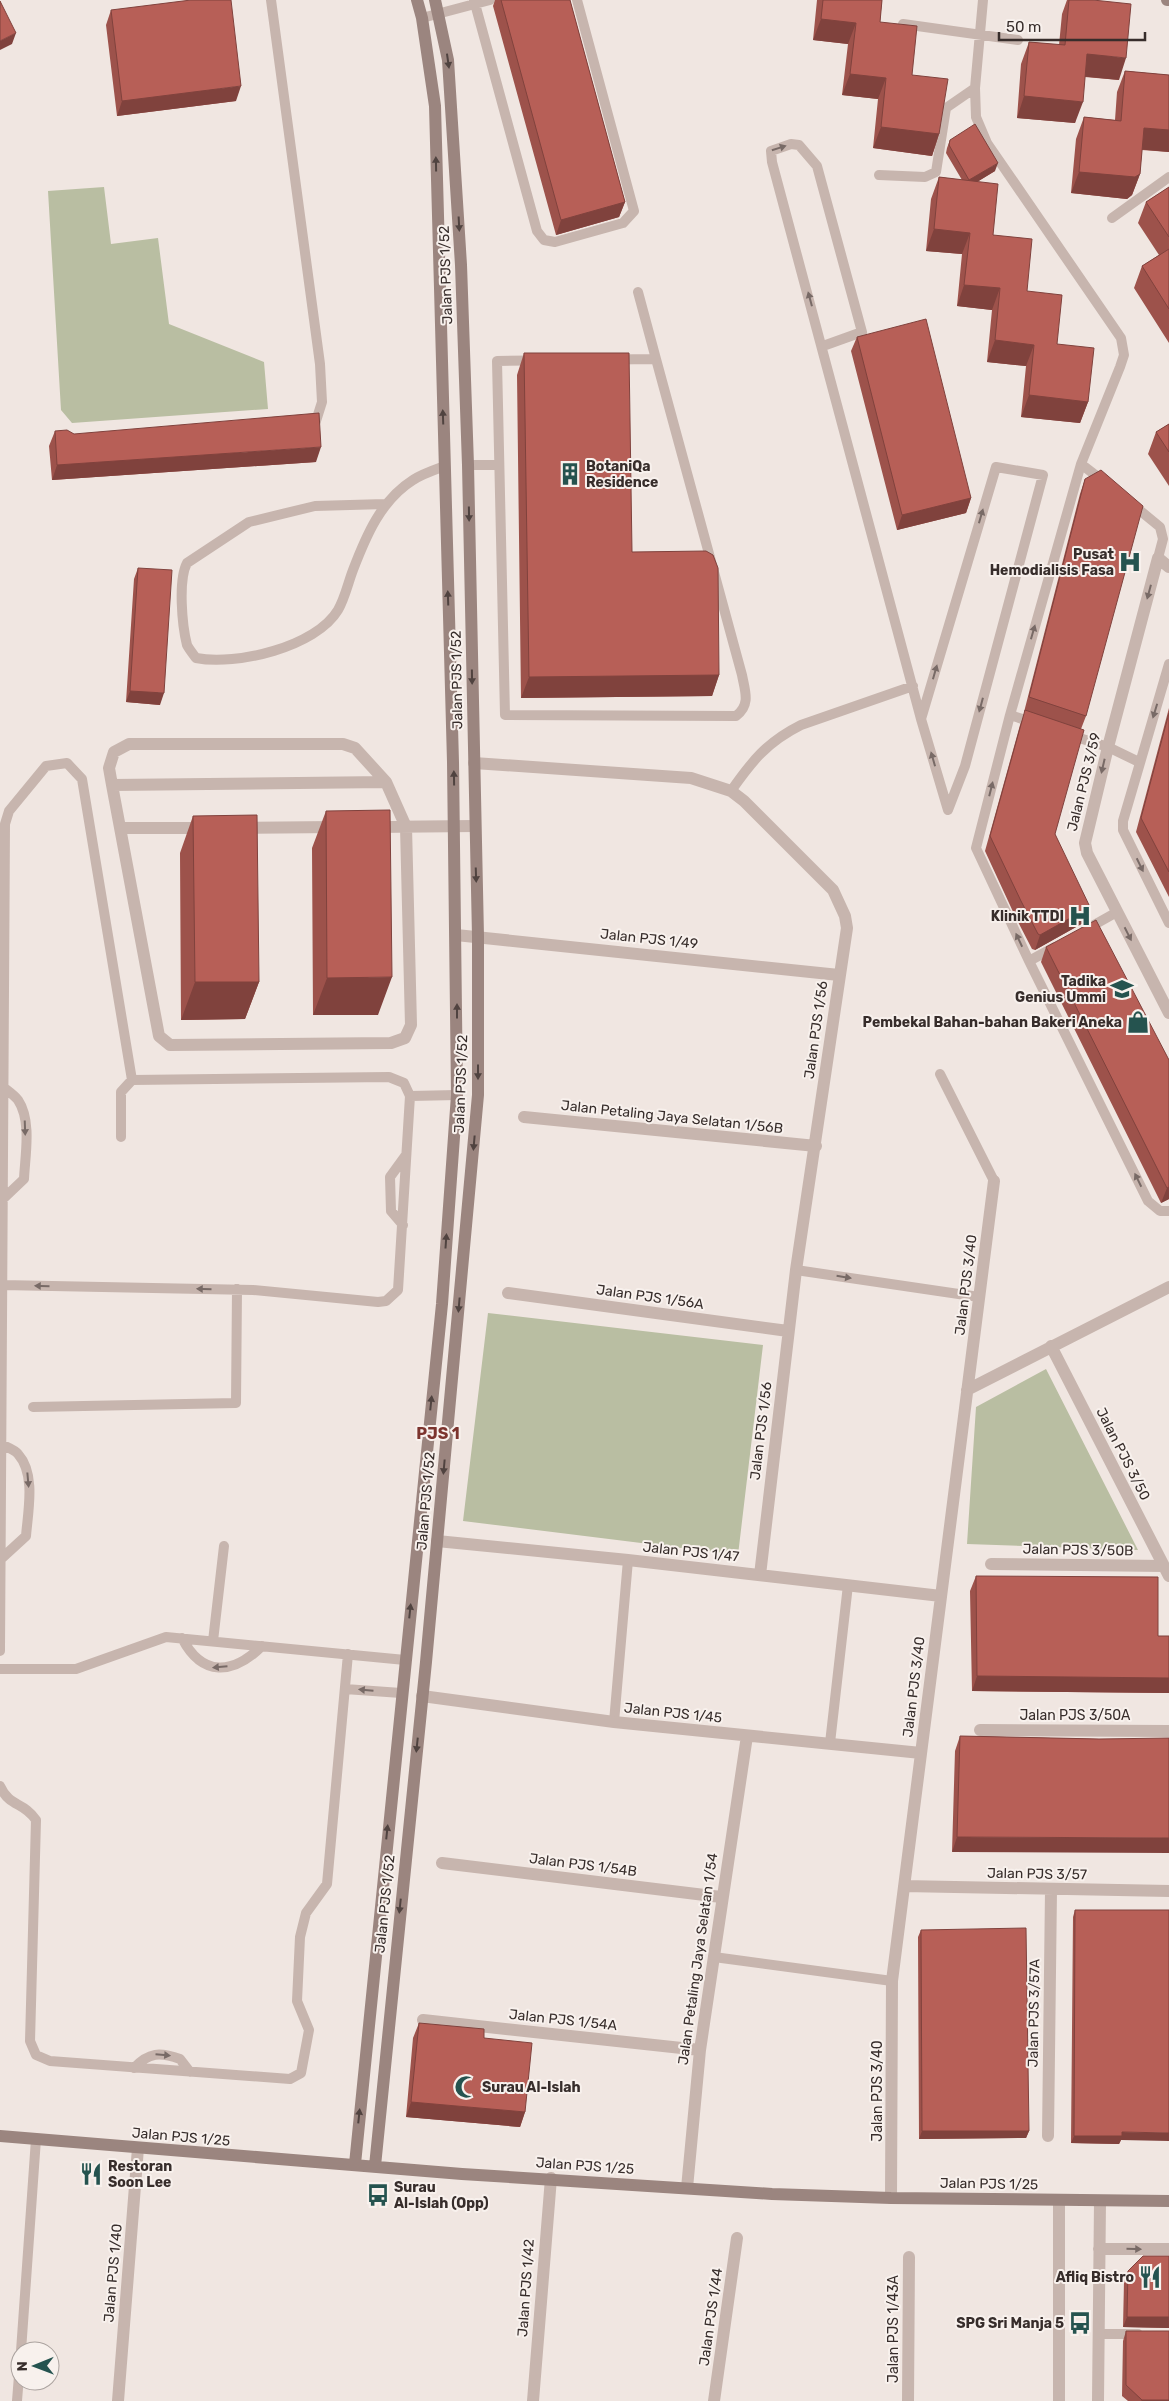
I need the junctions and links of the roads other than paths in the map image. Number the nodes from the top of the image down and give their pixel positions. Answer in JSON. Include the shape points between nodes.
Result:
{"nodes":[{"id":1,"x":271,"y":0,"type":"edge"},
{"id":2,"x":416,"y":0,"type":"edge"},
{"id":3,"x":435,"y":0,"type":"edge"},
{"id":4,"x":490,"y":0,"type":"edge"},
{"id":5,"x":577,"y":0,"type":"edge"},
{"id":6,"x":983,"y":0,"type":"edge"},
{"id":7,"x":475,"y":2,"type":"edge"},
{"id":8,"x":439,"y":14,"type":"junction"},
{"id":9,"x":422,"y":18,"type":"junction"},
{"id":10,"x":903,"y":24,"type":"edge"},
{"id":11,"x":979,"y":34,"type":"junction"},
{"id":12,"x":1018,"y":40,"type":"dead end"},
{"id":13,"x":974,"y":88,"type":"junction"},
{"id":14,"x":879,"y":175,"type":"dead end"},
{"id":15,"x":1169,"y":177,"type":"edge"},
{"id":16,"x":1112,"y":218,"type":"dead end"},
{"id":17,"x":638,"y":292,"type":"dead end"},
{"id":18,"x":823,"y":346,"type":"junction"},
{"id":19,"x":656,"y":359,"type":"junction"},
{"id":20,"x":296,"y":422,"type":"edge"},
{"id":21,"x":499,"y":464,"type":"junction"},
{"id":22,"x":1081,"y":464,"type":"junction"},
{"id":23,"x":468,"y":465,"type":"junction"},
{"id":24,"x":444,"y":466,"type":"junction"},
{"id":25,"x":1109,"y":487,"type":"edge"},
{"id":26,"x":1124,"y":498,"type":"edge"},
{"id":27,"x":385,"y":504,"type":"junction"},
{"id":28,"x":1158,"y":558,"type":"junction"},
{"id":29,"x":1169,"y":567,"type":"edge"},
{"id":30,"x":1169,"y":664,"type":"edge"},
{"id":31,"x":913,"y":686,"type":"junction"},
{"id":32,"x":1010,"y":715,"type":"junction"},
{"id":33,"x":921,"y":719,"type":"junction"},
{"id":34,"x":1046,"y":726,"type":"edge"},
{"id":35,"x":1063,"y":732,"type":"edge"},
{"id":36,"x":1108,"y":747,"type":"junction"},
{"id":37,"x":1139,"y":762,"type":"junction"},
{"id":38,"x":474,"y":763,"type":"junction"},
{"id":39,"x":386,"y":782,"type":"junction"},
{"id":40,"x":112,"y":785,"type":"junction"},
{"id":41,"x":731,"y":791,"type":"junction"},
{"id":42,"x":454,"y":826,"type":"junction"},
{"id":43,"x":475,"y":826,"type":"junction"},
{"id":44,"x":406,"y":827,"type":"junction"},
{"id":45,"x":120,"y":828,"type":"junction"},
{"id":46,"x":1117,"y":912,"type":"junction"},
{"id":47,"x":1169,"y":923,"type":"edge"},
{"id":48,"x":1077,"y":934,"type":"edge"},
{"id":49,"x":456,"y":935,"type":"junction"},
{"id":50,"x":478,"y":936,"type":"junction"},
{"id":51,"x":1061,"y":943,"type":"edge"},
{"id":52,"x":1029,"y":961,"type":"junction"},
{"id":53,"x":839,"y":975,"type":"junction"},
{"id":54,"x":1169,"y":1013,"type":"edge"},
{"id":55,"x":940,"y":1074,"type":"dead end"},
{"id":56,"x":132,"y":1080,"type":"junction"},
{"id":57,"x":3,"y":1086,"type":"junction"},
{"id":58,"x":478,"y":1094,"type":"junction"},
{"id":59,"x":457,"y":1095,"type":"junction"},
{"id":60,"x":410,"y":1096,"type":"junction"},
{"id":61,"x":524,"y":1116,"type":"dead end"},
{"id":62,"x":121,"y":1137,"type":"dead end"},
{"id":63,"x":816,"y":1146,"type":"junction"},
{"id":64,"x":406,"y":1156,"type":"junction"},
{"id":65,"x":994,"y":1181,"type":"joint"},
{"id":66,"x":2,"y":1199,"type":"junction"},
{"id":67,"x":1169,"y":1211,"type":"edge"},
{"id":68,"x":403,"y":1225,"type":"junction"},
{"id":69,"x":796,"y":1270,"type":"junction"},
{"id":70,"x":2,"y":1285,"type":"junction"},
{"id":71,"x":1169,"y":1287,"type":"edge"},
{"id":72,"x":238,"y":1289,"type":"junction"},
{"id":73,"x":508,"y":1294,"type":"dead end"},
{"id":74,"x":979,"y":1297,"type":"junction"},
{"id":75,"x":788,"y":1331,"type":"junction"},
{"id":76,"x":1051,"y":1346,"type":"junction"},
{"id":77,"x":967,"y":1390,"type":"junction"},
{"id":78,"x":33,"y":1407,"type":"dead end"},
{"id":79,"x":1,"y":1444,"type":"edge"},
{"id":80,"x":437,"y":1542,"type":"junction"},
{"id":81,"x":224,"y":1546,"type":"dead end"},
{"id":82,"x":2,"y":1558,"type":"junction"},
{"id":83,"x":628,"y":1560,"type":"junction"},
{"id":84,"x":991,"y":1564,"type":"dead end"},
{"id":85,"x":1166,"y":1571,"type":"edge"},
{"id":86,"x":760,"y":1575,"type":"junction"},
{"id":87,"x":848,"y":1585,"type":"junction"},
{"id":88,"x":941,"y":1596,"type":"junction"},
{"id":89,"x":182,"y":1638,"type":"junction"},
{"id":90,"x":212,"y":1641,"type":"junction"},
{"id":91,"x":262,"y":1646,"type":"junction"},
{"id":92,"x":0,"y":1651,"type":"edge"},
{"id":93,"x":348,"y":1654,"type":"junction"},
{"id":94,"x":405,"y":1660,"type":"junction"},
{"id":95,"x":426,"y":1662,"type":"junction"},
{"id":96,"x":0,"y":1669,"type":"edge"},
{"id":97,"x":345,"y":1689,"type":"junction"},
{"id":98,"x":401,"y":1693,"type":"junction"},
{"id":99,"x":422,"y":1696,"type":"junction"},
{"id":100,"x":614,"y":1722,"type":"junction"},
{"id":101,"x":980,"y":1730,"type":"dead end"},
{"id":102,"x":1169,"y":1731,"type":"edge"},
{"id":103,"x":746,"y":1736,"type":"junction"},
{"id":104,"x":830,"y":1744,"type":"junction"},
{"id":105,"x":921,"y":1753,"type":"junction"},
{"id":106,"x":0,"y":1786,"type":"edge"},
{"id":107,"x":442,"y":1863,"type":"dead end"},
{"id":108,"x":904,"y":1886,"type":"junction"},
{"id":109,"x":1051,"y":1890,"type":"junction"},
{"id":110,"x":1169,"y":1892,"type":"edge"},
{"id":111,"x":721,"y":1897,"type":"junction"},
{"id":112,"x":714,"y":1957,"type":"junction"},
{"id":113,"x":892,"y":1981,"type":"junction"},
{"id":114,"x":423,"y":2020,"type":"dead end"},
{"id":115,"x":700,"y":2050,"type":"junction"},
{"id":116,"x":134,"y":2068,"type":"junction"},
{"id":117,"x":190,"y":2072,"type":"junction"},
{"id":118,"x":0,"y":2136,"type":"edge"},
{"id":119,"x":1048,"y":2136,"type":"dead end"},
{"id":120,"x":36,"y":2139,"type":"junction"},
{"id":121,"x":138,"y":2148,"type":"junction"},
{"id":122,"x":355,"y":2164,"type":"junction"},
{"id":123,"x":375,"y":2166,"type":"junction"},
{"id":124,"x":551,"y":2178,"type":"junction"},
{"id":125,"x":687,"y":2188,"type":"junction"},
{"id":126,"x":891,"y":2198,"type":"junction"},
{"id":127,"x":1059,"y":2200,"type":"junction"},
{"id":128,"x":1100,"y":2201,"type":"junction"},
{"id":129,"x":1169,"y":2201,"type":"edge"},
{"id":130,"x":737,"y":2238,"type":"dead end"},
{"id":131,"x":1099,"y":2248,"type":"junction"},
{"id":132,"x":1169,"y":2249,"type":"edge"},
{"id":133,"x":909,"y":2257,"type":"dead end"},
{"id":134,"x":1098,"y":2334,"type":"junction"},
{"id":135,"x":1151,"y":2334,"type":"edge"},
{"id":136,"x":22,"y":2341,"type":"edge"},
{"id":137,"x":118,"y":2401,"type":"edge"},
{"id":138,"x":533,"y":2401,"type":"edge"},
{"id":139,"x":714,"y":2401,"type":"edge"},
{"id":140,"x":908,"y":2401,"type":"edge"},
{"id":141,"x":1059,"y":2401,"type":"edge"},
{"id":142,"x":1098,"y":2401,"type":"edge"}],
"edges":[{"from":1,"to":20,"type":"lane","via":[[320,364],[322,402],[316,421]]},
{"from":2,"to":9,"type":"street","name":"Jalan PJS 1/52"},
{"from":3,"to":8,"type":"street","name":"Jalan PJS 1/52"},
{"from":4,"to":7,"type":"lane"},
{"from":5,"to":7,"type":"lane","via":[[634,211],[623,223],[555,242],[544,240],[537,232]]},
{"from":6,"to":11,"type":"lane"},
{"from":7,"to":8,"type":"lane"},
{"from":8,"to":9,"type":"lane"},
{"from":8,"to":23,"type":"street","name":"Jalan PJS 1/52","one_way":true,"via":[[452,105],[462,265]]},
{"from":24,"to":9,"type":"street","name":"Jalan PJS 1/52","one_way":true,"via":[[435,106]]},
{"from":10,"to":11,"type":"lane"},
{"from":11,"to":12,"type":"lane"},
{"from":11,"to":13,"type":"lane"},
{"from":13,"to":14,"type":"lane","via":[[946,108],[936,172],[925,177]]},
{"from":13,"to":22,"type":"lane","via":[[976,117],[988,144],[1120,338],[1124,355]]},
{"from":15,"to":16,"type":"lane"},
{"from":17,"to":19,"type":"lane"},
{"from":18,"to":18,"type":"lane","one_way":true,"via":[[772,162],[771,150],[791,144],[799,145],[817,166],[862,332]]},
{"from":18,"to":31,"type":"lane"},
{"from":19,"to":21,"type":"lane","via":[[497,361]]},
{"from":19,"to":21,"type":"lane","via":[[742,675],[747,700],[736,716],[505,715]]},
{"from":21,"to":23,"type":"lane"},
{"from":22,"to":25,"type":"lane"},
{"from":32,"to":22,"type":"lane","one_way":true},
{"from":23,"to":24,"type":"street"},
{"from":23,"to":38,"type":"street","name":"Jalan PJS 1/52","one_way":true},
{"from":24,"to":27,"type":"lane","via":[[413,479]]},
{"from":42,"to":24,"type":"street","name":"Jalan PJS 1/52","one_way":true},
{"from":26,"to":28,"type":"lane","via":[[1160,527],[1163,539]]},
{"from":27,"to":27,"type":"lane","via":[[315,506],[249,522],[187,563],[183,578],[184,612],[188,646],[196,658],[243,657],[281,649],[328,622],[338,609],[365,539]]},
{"from":28,"to":29,"type":"street"},
{"from":28,"to":36,"type":"street","name":"Jalan PJS 3/59","one_way":true},
{"from":30,"to":37,"type":"lane","one_way":true},
{"from":31,"to":33,"type":"lane"},
{"from":31,"to":41,"type":"lane","via":[[784,733],[747,768]]},
{"from":32,"to":34,"type":"lane"},
{"from":52,"to":32,"type":"lane","one_way":true,"via":[[976,848]]},
{"from":33,"to":33,"type":"lane","one_way":true,"via":[[996,467],[1042,475],[965,766],[948,810]]},
{"from":35,"to":36,"type":"lane"},
{"from":36,"to":37,"type":"lane"},
{"from":36,"to":46,"type":"street","name":"Jalan PJS 3/59","one_way":true,"via":[[1085,844]]},
{"from":37,"to":47,"type":"lane","one_way":true,"via":[[1123,830]]},
{"from":38,"to":41,"type":"street","name":"Jalan PJS 1/56","via":[[691,778]]},
{"from":38,"to":43,"type":"street","name":"Jalan PJS 1/52"},
{"from":39,"to":40,"type":"street"},
{"from":39,"to":40,"type":"street","via":[[355,748],[343,744],[129,744],[114,752],[109,768]]},
{"from":39,"to":44,"type":"street"},
{"from":40,"to":45,"type":"street"},
{"from":41,"to":53,"type":"street","name":"Jalan PJS 1/56","via":[[835,893],[847,924]]},
{"from":42,"to":43,"type":"street"},
{"from":42,"to":44,"type":"street"},
{"from":42,"to":49,"type":"street","name":"Jalan PJS 1/52"},
{"from":43,"to":50,"type":"street","name":"Jalan PJS 1/52","one_way":true},
{"from":44,"to":45,"type":"street"},
{"from":44,"to":45,"type":"street","via":[[411,1025],[405,1038],[391,1043],[170,1045],[159,1036]]},
{"from":46,"to":48,"type":"lane"},
{"from":46,"to":54,"type":"street","name":"Jalan PJS 3/59","one_way":true},
{"from":49,"to":50,"type":"street","name":"Jalan PJS 1/49"},
{"from":59,"to":49,"type":"street","name":"Jalan PJS 1/52","one_way":true},
{"from":50,"to":53,"type":"street","name":"Jalan PJS 1/49"},
{"from":50,"to":58,"type":"street","name":"Jalan PJS 1/52","one_way":true},
{"from":51,"to":52,"type":"lane"},
{"from":67,"to":52,"type":"lane","one_way":true,"via":[[1160,1211],[1148,1201]]},
{"from":53,"to":63,"type":"street","name":"Jalan PJS 1/56"},
{"from":55,"to":65,"type":"lane"},
{"from":56,"to":57,"type":"lane","via":[[82,779],[66,764],[46,766],[9,811],[5,824]]},
{"from":56,"to":60,"type":"lane","via":[[389,1077],[404,1083]]},
{"from":56,"to":62,"type":"lane","via":[[121,1092]]},
{"from":57,"to":66,"type":"lane"},
{"from":57,"to":66,"type":"lane","one_way":true,"via":[[18,1100],[24,1116],[26,1151],[24,1179]]},
{"from":58,"to":59,"type":"street"},
{"from":58,"to":80,"type":"street","name":"Jalan PJS 1/52","one_way":true},
{"from":59,"to":60,"type":"lane"},
{"from":94,"to":59,"type":"street","name":"Jalan PJS 1/52","one_way":true,"via":[[442,1304]]},
{"from":60,"to":64,"type":"lane"},
{"from":61,"to":63,"type":"street","name":"Jalan Petaling Jaya Selatan 1/56B"},
{"from":63,"to":69,"type":"street","name":"Jalan PJS 1/56"},
{"from":64,"to":68,"type":"lane"},
{"from":64,"to":68,"type":"lane","via":[[390,1177],[391,1211]]},
{"from":65,"to":74,"type":"street","name":"Jalan PJS 3/40"},
{"from":66,"to":70,"type":"lane"},
{"from":68,"to":72,"type":"lane","via":[[398,1290],[386,1301]]},
{"from":69,"to":74,"type":"lane","one_way":true},
{"from":69,"to":75,"type":"street","name":"Jalan PJS 1/56"},
{"from":72,"to":70,"type":"lane","one_way":true},
{"from":70,"to":79,"type":"lane"},
{"from":71,"to":76,"type":"street"},
{"from":72,"to":78,"type":"lane","via":[[236,1402]]},
{"from":73,"to":75,"type":"street","name":"Jalan PJS 1/56A"},
{"from":74,"to":77,"type":"street","name":"Jalan PJS 3/40"},
{"from":75,"to":86,"type":"street","name":"Jalan PJS 1/56"},
{"from":76,"to":77,"type":"street"},
{"from":76,"to":85,"type":"street","name":"Jalan PJS 3/50"},
{"from":77,"to":88,"type":"street","name":"Jalan PJS 3/40"},
{"from":79,"to":82,"type":"lane"},
{"from":79,"to":82,"type":"lane","one_way":true,"via":[[17,1453],[27,1467],[30,1500],[26,1536]]},
{"from":80,"to":83,"type":"street","name":"Jalan PJS 1/47"},
{"from":80,"to":95,"type":"street","name":"Jalan PJS 1/52"},
{"from":81,"to":90,"type":"lane"},
{"from":82,"to":92,"type":"lane"},
{"from":83,"to":86,"type":"street","name":"Jalan PJS 1/47"},
{"from":83,"to":100,"type":"lane"},
{"from":84,"to":85,"type":"street","name":"Jalan PJS 3/50B"},
{"from":86,"to":87,"type":"street","name":"Jalan PJS 1/47"},
{"from":87,"to":88,"type":"street","name":"Jalan PJS 1/47"},
{"from":87,"to":104,"type":"lane"},
{"from":88,"to":105,"type":"street","name":"Jalan PJS 3/40"},
{"from":89,"to":90,"type":"lane"},
{"from":91,"to":89,"type":"lane","one_way":true,"via":[[237,1664],[215,1669],[190,1654]]},
{"from":89,"to":96,"type":"lane","via":[[166,1637],[76,1669]]},
{"from":90,"to":91,"type":"lane"},
{"from":91,"to":93,"type":"lane"},
{"from":93,"to":94,"type":"lane"},
{"from":93,"to":97,"type":"lane"},
{"from":94,"to":95,"type":"street"},
{"from":94,"to":98,"type":"street","name":"Jalan PJS 1/52"},
{"from":95,"to":99,"type":"street","name":"Jalan PJS 1/52"},
{"from":98,"to":97,"type":"lane","one_way":true},
{"from":97,"to":117,"type":"lane","via":[[327,1884],[306,1913],[300,1936],[297,2001],[309,2030],[301,2073],[290,2080]]},
{"from":98,"to":99,"type":"street"},
{"from":122,"to":98,"type":"street","name":"Jalan PJS 1/52","one_way":true},
{"from":99,"to":100,"type":"street","name":"Jalan PJS 1/45"},
{"from":99,"to":123,"type":"street","name":"Jalan PJS 1/52","one_way":true},
{"from":100,"to":103,"type":"street","name":"Jalan PJS 1/45"},
{"from":101,"to":102,"type":"street","name":"Jalan PJS 3/50A"},
{"from":103,"to":104,"type":"street","name":"Jalan PJS 1/45"},
{"from":103,"to":111,"type":"street","name":"Jalan Petaling Jaya Selatan 1/54"},
{"from":104,"to":105,"type":"street","name":"Jalan PJS 1/45"},
{"from":105,"to":108,"type":"street","name":"Jalan PJS 3/40"},
{"from":106,"to":116,"type":"lane","via":[[6,1798],[29,1810],[36,1820],[30,2041],[36,2055],[50,2061]]},
{"from":107,"to":111,"type":"street","name":"Jalan PJS 1/54B"},
{"from":108,"to":109,"type":"street","name":"Jalan PJS 3/57"},
{"from":108,"to":113,"type":"street","name":"Jalan PJS 3/40"},
{"from":109,"to":110,"type":"street","name":"Jalan PJS 3/57"},
{"from":109,"to":119,"type":"street","name":"Jalan PJS 3/57A"},
{"from":111,"to":112,"type":"street","name":"Jalan Petaling Jaya Selatan 1/54"},
{"from":112,"to":113,"type":"lane"},
{"from":112,"to":115,"type":"street","name":"Jalan Petaling Jaya Selatan 1/54"},
{"from":113,"to":126,"type":"street","name":"Jalan PJS 3/40"},
{"from":114,"to":115,"type":"street","name":"Jalan PJS 1/54A"},
{"from":115,"to":125,"type":"street","name":"Jalan Petaling Jaya Selatan 1/54"},
{"from":116,"to":117,"type":"lane"},
{"from":116,"to":117,"type":"lane","one_way":true,"via":[[150,2054],[160,2054],[180,2059]]},
{"from":118,"to":120,"type":"street","name":"Jalan PJS 1/25"},
{"from":120,"to":121,"type":"street","name":"Jalan PJS 1/25"},
{"from":120,"to":136,"type":"lane"},
{"from":121,"to":122,"type":"street","name":"Jalan PJS 1/25"},
{"from":121,"to":137,"type":"street","name":"Jalan PJS 1/40"},
{"from":122,"to":123,"type":"street","name":"Jalan PJS 1/25"},
{"from":123,"to":124,"type":"street","name":"Jalan PJS 1/25"},
{"from":124,"to":125,"type":"street","name":"Jalan PJS 1/25"},
{"from":124,"to":138,"type":"street","name":"Jalan PJS 1/42"},
{"from":125,"to":126,"type":"street","name":"Jalan PJS 1/25"},
{"from":126,"to":127,"type":"street","name":"Jalan PJS 1/25"},
{"from":127,"to":128,"type":"street","name":"Jalan PJS 1/25"},
{"from":127,"to":141,"type":"street"},
{"from":128,"to":129,"type":"street","name":"Jalan PJS 1/25"},
{"from":128,"to":131,"type":"street"},
{"from":130,"to":139,"type":"street","name":"Jalan PJS 1/44"},
{"from":131,"to":132,"type":"street","one_way":true},
{"from":131,"to":134,"type":"street"},
{"from":133,"to":140,"type":"street","name":"Jalan PJS 1/43A"},
{"from":134,"to":135,"type":"lane"},
{"from":134,"to":142,"type":"street"}]}
